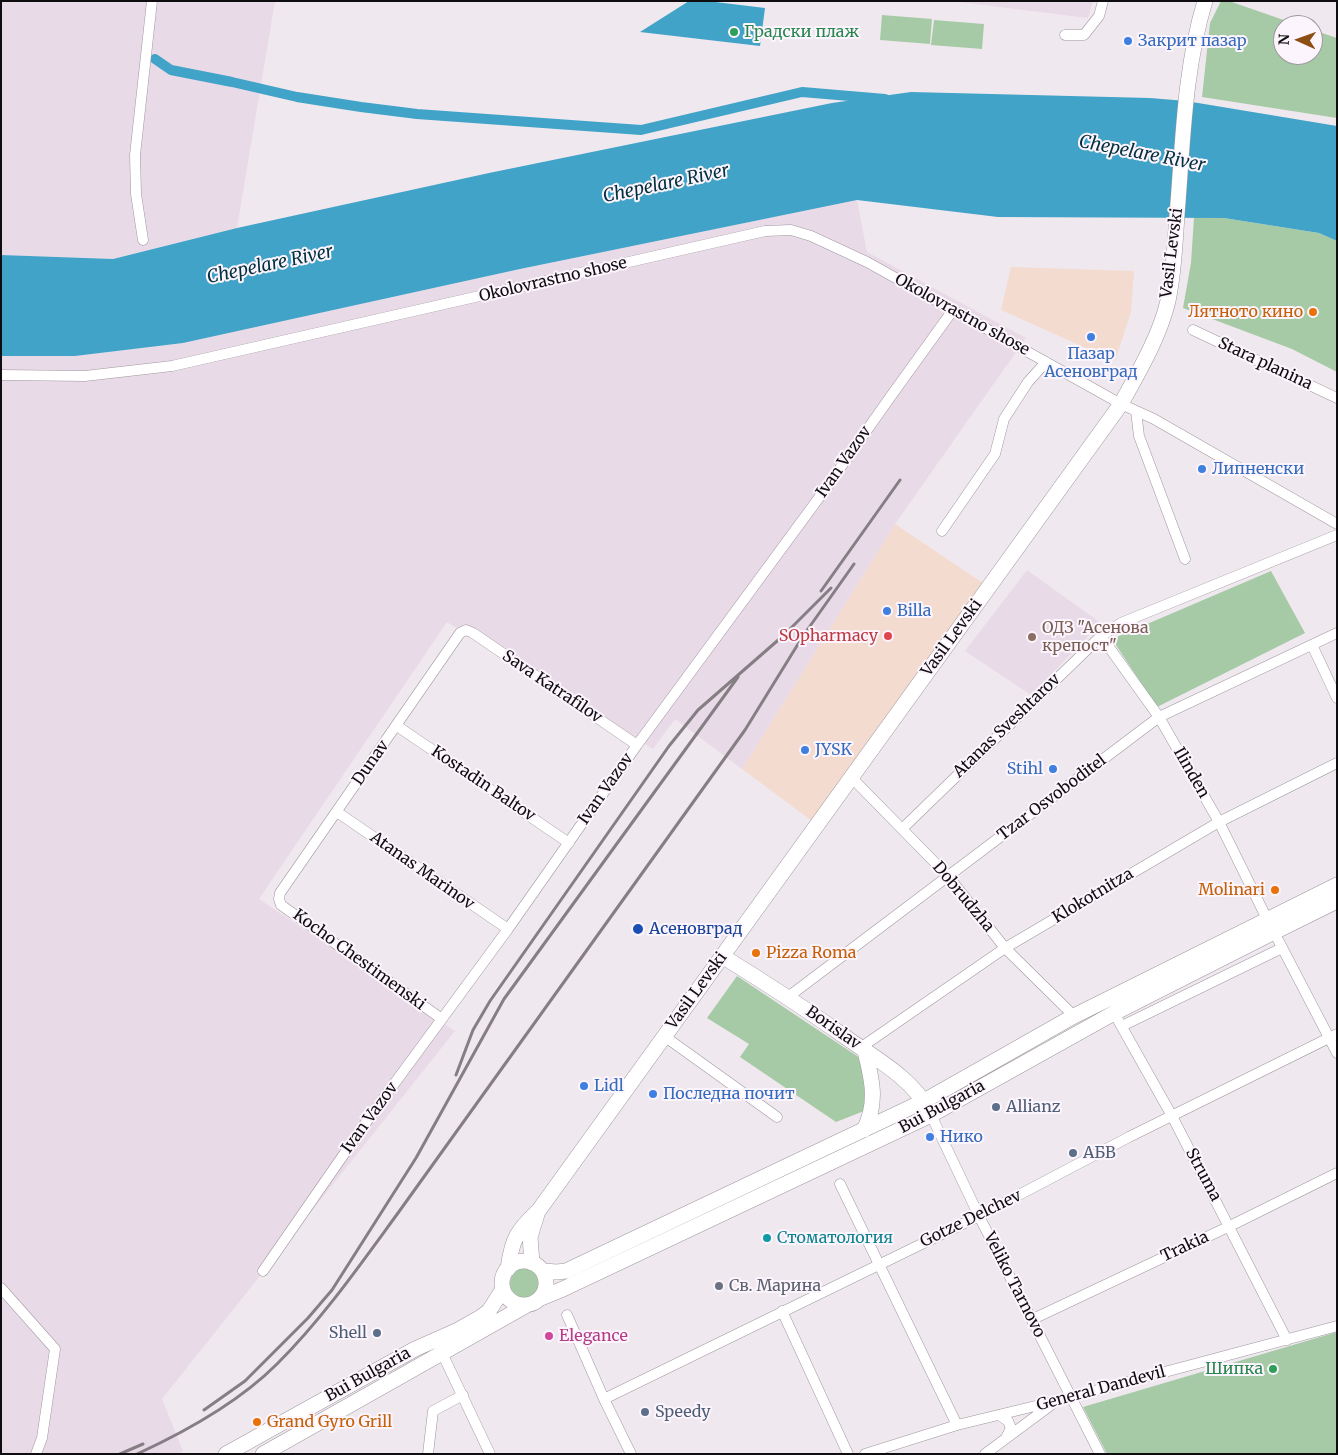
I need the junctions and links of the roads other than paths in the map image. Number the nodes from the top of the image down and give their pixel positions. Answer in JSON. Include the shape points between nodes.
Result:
{"nodes":[{"id":1,"x":152,"y":1,"type":"edge"},
{"id":2,"x":1103,"y":1,"type":"edge"},
{"id":3,"x":1205,"y":1,"type":"edge"},
{"id":4,"x":1066,"y":35,"type":"dead end"},
{"id":5,"x":143,"y":240,"type":"dead end"},
{"id":6,"x":954,"y":310,"type":"junction"},
{"id":7,"x":1193,"y":330,"type":"dead end"},
{"id":8,"x":1046,"y":362,"type":"junction"},
{"id":9,"x":1,"y":375,"type":"edge"},
{"id":10,"x":1337,"y":398,"type":"edge"},
{"id":11,"x":1121,"y":404,"type":"junction"},
{"id":12,"x":1136,"y":411,"type":"junction"},
{"id":13,"x":1337,"y":524,"type":"edge"},
{"id":14,"x":942,"y":531,"type":"dead end"},
{"id":15,"x":1337,"y":535,"type":"edge"},
{"id":16,"x":1185,"y":559,"type":"dead end"},
{"id":17,"x":466,"y":630,"type":"joint"},
{"id":18,"x":1337,"y":633,"type":"edge"},
{"id":19,"x":1100,"y":636,"type":"junction"},
{"id":20,"x":1312,"y":645,"type":"junction"},
{"id":21,"x":1337,"y":698,"type":"edge"},
{"id":22,"x":1159,"y":718,"type":"junction"},
{"id":23,"x":396,"y":726,"type":"junction"},
{"id":24,"x":637,"y":745,"type":"junction"},
{"id":25,"x":1337,"y":764,"type":"edge"},
{"id":26,"x":851,"y":777,"type":"junction"},
{"id":27,"x":337,"y":812,"type":"junction"},
{"id":28,"x":1219,"y":822,"type":"junction"},
{"id":29,"x":902,"y":829,"type":"junction"},
{"id":30,"x":568,"y":843,"type":"junction"},
{"id":31,"x":948,"y":876,"type":"junction"},
{"id":32,"x":1337,"y":885,"type":"edge"},
{"id":33,"x":279,"y":899,"type":"joint"},
{"id":34,"x":1337,"y":901,"type":"edge"},
{"id":35,"x":1270,"y":925,"type":"junction"},
{"id":36,"x":508,"y":930,"type":"junction"},
{"id":37,"x":1005,"y":948,"type":"junction"},
{"id":38,"x":1282,"y":948,"type":"junction"},
{"id":39,"x":722,"y":956,"type":"junction"},
{"id":40,"x":788,"y":997,"type":"junction"},
{"id":41,"x":1074,"y":1016,"type":"junction"},
{"id":42,"x":442,"y":1019,"type":"junction"},
{"id":43,"x":1118,"y":1019,"type":"junction"},
{"id":44,"x":664,"y":1036,"type":"junction"},
{"id":45,"x":1333,"y":1036,"type":"edge"},
{"id":46,"x":863,"y":1050,"type":"junction"},
{"id":47,"x":1337,"y":1053,"type":"edge"},
{"id":48,"x":927,"y":1108,"type":"junction"},
{"id":49,"x":1172,"y":1116,"type":"junction"},
{"id":50,"x":777,"y":1117,"type":"dead end"},
{"id":51,"x":864,"y":1130,"type":"junction"},
{"id":52,"x":1337,"y":1173,"type":"edge"},
{"id":53,"x":840,"y":1184,"type":"dead end"},
{"id":54,"x":539,"y":1210,"type":"junction"},
{"id":55,"x":979,"y":1216,"type":"junction"},
{"id":56,"x":1230,"y":1226,"type":"junction"},
{"id":57,"x":880,"y":1264,"type":"junction"},
{"id":58,"x":537,"y":1267,"type":"junction"},
{"id":59,"x":508,"y":1269,"type":"junction"},
{"id":60,"x":263,"y":1271,"type":"dead end"},
{"id":61,"x":1,"y":1288,"type":"edge"},
{"id":62,"x":503,"y":1289,"type":"junction"},
{"id":63,"x":541,"y":1298,"type":"junction"},
{"id":64,"x":526,"y":1305,"type":"junction"},
{"id":65,"x":782,"y":1312,"type":"junction"},
{"id":66,"x":567,"y":1315,"type":"dead end"},
{"id":67,"x":1033,"y":1320,"type":"junction"},
{"id":68,"x":1337,"y":1326,"type":"edge"},
{"id":69,"x":1287,"y":1340,"type":"junction"},
{"id":70,"x":442,"y":1353,"type":"junction"},
{"id":71,"x":463,"y":1395,"type":"junction"},
{"id":72,"x":1071,"y":1397,"type":"junction"},
{"id":73,"x":604,"y":1398,"type":"junction"},
{"id":74,"x":1056,"y":1401,"type":"junction"},
{"id":75,"x":999,"y":1416,"type":"junction"},
{"id":76,"x":957,"y":1425,"type":"junction"},
{"id":77,"x":1006,"y":1439,"type":"junction"},
{"id":78,"x":36,"y":1454,"type":"edge"},
{"id":79,"x":226,"y":1454,"type":"edge"},
{"id":80,"x":263,"y":1454,"type":"edge"},
{"id":81,"x":428,"y":1454,"type":"edge"},
{"id":82,"x":490,"y":1454,"type":"edge"},
{"id":83,"x":631,"y":1454,"type":"edge"},
{"id":84,"x":848,"y":1454,"type":"edge"},
{"id":85,"x":865,"y":1454,"type":"edge"},
{"id":86,"x":985,"y":1454,"type":"edge"},
{"id":87,"x":1100,"y":1454,"type":"edge"}],
"edges":[{"from":1,"to":5,"type":"street","via":[[135,155],[136,194]]},
{"from":2,"to":4,"type":"street","via":[[1099,16],[1084,35]]},
{"from":3,"to":11,"type":"main road","name":"Vasil Levski","via":[[1194,42],[1186,101],[1174,257],[1167,302],[1153,343]]},
{"from":6,"to":8,"type":"street","name":"Okolovrastno shose"},
{"from":6,"to":9,"type":"street","name":"Okolovrastno shose","via":[[868,262],[791,230],[765,232],[172,366],[85,376]]},
{"from":6,"to":24,"type":"street","name":"Ivan Vazov"},
{"from":7,"to":10,"type":"street","name":"Stara planina"},
{"from":8,"to":11,"type":"street","name":"Okolovrastno shose"},
{"from":8,"to":14,"type":"street","via":[[1028,382],[1004,419],[995,454]]},
{"from":11,"to":12,"type":"street","name":"Okolovrastno shose"},
{"from":11,"to":26,"type":"main road","name":"Vasil Levski"},
{"from":12,"to":13,"type":"street","name":"Okolovrastno shose"},
{"from":12,"to":16,"type":"street","via":[[1138,436]]},
{"from":15,"to":19,"type":"street","name":"Atanas Sveshtarov","via":[[1122,623]]},
{"from":17,"to":23,"type":"street","name":"Dunav","via":[[460,633]]},
{"from":17,"to":24,"type":"street","name":"Sava Katrafilov"},
{"from":18,"to":20,"type":"street","name":"Tzar Osvoboditel"},
{"from":19,"to":22,"type":"street","name":"Ilinden"},
{"from":19,"to":29,"type":"street","name":"Atanas Sveshtarov"},
{"from":20,"to":21,"type":"street"},
{"from":20,"to":22,"type":"street","name":"Tzar Osvoboditel"},
{"from":22,"to":28,"type":"street","name":"Ilinden"},
{"from":22,"to":31,"type":"street","name":"Tzar Osvoboditel"},
{"from":23,"to":27,"type":"street","name":"Dunav"},
{"from":23,"to":30,"type":"street","name":"Kostadin Baltov"},
{"from":24,"to":30,"type":"street","name":"Ivan Vazov"},
{"from":25,"to":28,"type":"street","name":"Klokotnitza"},
{"from":26,"to":29,"type":"street","name":"Dobrudzha"},
{"from":26,"to":39,"type":"main road","name":"Vasil Levski"},
{"from":27,"to":33,"type":"street","name":"Dunav"},
{"from":27,"to":36,"type":"street","name":"Atanas Marinov"},
{"from":28,"to":35,"type":"street","name":"Ilinden"},
{"from":28,"to":37,"type":"street","name":"Klokotnitza"},
{"from":29,"to":31,"type":"street","name":"Dobrudzha"},
{"from":30,"to":36,"type":"street","name":"Ivan Vazov"},
{"from":31,"to":37,"type":"street","name":"Dobrudzha"},
{"from":31,"to":40,"type":"street","name":"Tzar Osvoboditel"},
{"from":32,"to":35,"type":"main road","name":"Bui Bulgaria"},
{"from":33,"to":42,"type":"street","name":"Kocho Chestimenski","via":[[281,905]]},
{"from":34,"to":35,"type":"main road","name":"Bui Bulgaria"},
{"from":35,"to":38,"type":"street","name":"Ilinden"},
{"from":35,"to":41,"type":"main road","name":"Bui Bulgaria"},
{"from":35,"to":43,"type":"main road","name":"Bui Bulgaria"},
{"from":36,"to":42,"type":"street","name":"Ivan Vazov"},
{"from":37,"to":41,"type":"street","name":"Dobrudzha"},
{"from":37,"to":46,"type":"street","name":"Klokotnitza"},
{"from":38,"to":43,"type":"street"},
{"from":38,"to":45,"type":"street","name":"Ilinden"},
{"from":39,"to":40,"type":"main road","name":"Borislav"},
{"from":39,"to":44,"type":"main road","name":"Vasil Levski"},
{"from":40,"to":46,"type":"main road","name":"Borislav"},
{"from":41,"to":48,"type":"main road","name":"Bui Bulgaria"},
{"from":42,"to":60,"type":"street","name":"Ivan Vazov"},
{"from":43,"to":48,"type":"main road","name":"Bui Bulgaria"},
{"from":43,"to":49,"type":"street","name":"Struma"},
{"from":44,"to":50,"type":"street"},
{"from":44,"to":54,"type":"main road","name":"Vasil Levski"},
{"from":45,"to":47,"type":"street","name":"Ilinden"},
{"from":45,"to":49,"type":"street","name":"Gotze Delchev"},
{"from":46,"to":48,"type":"main road","name":"Borislav","via":[[908,1083]]},
{"from":46,"to":51,"type":"main road","via":[[873,1093],[871,1116]]},
{"from":48,"to":51,"type":"main road","name":"Bui Bulgaria"},
{"from":48,"to":55,"type":"street","name":"Veliko Tarnovo"},
{"from":48,"to":63,"type":"main road","name":"Bui Bulgaria","via":[[563,1290]]},
{"from":49,"to":55,"type":"street","name":"Gotze Delchev"},
{"from":49,"to":56,"type":"street","name":"Struma"},
{"from":51,"to":58,"type":"main road","name":"Bui Bulgaria","via":[[566,1271]]},
{"from":52,"to":56,"type":"street","name":"Trakia"},
{"from":53,"to":57,"type":"street"},
{"from":54,"to":58,"type":"main road","name":"Vasil Levski","via":[[530,1237]]},
{"from":54,"to":59,"type":"main road","name":"Vasil Levski","via":[[516,1236]]},
{"from":55,"to":57,"type":"street","name":"Gotze Delchev"},
{"from":55,"to":67,"type":"street","name":"Veliko Tarnovo"},
{"from":56,"to":67,"type":"street","name":"Trakia"},
{"from":56,"to":69,"type":"street","name":"Struma"},
{"from":57,"to":65,"type":"street","name":"Gotze Delchev"},
{"from":57,"to":76,"type":"street"},
{"from":58,"to":59,"type":"main road","via":[[519,1262]]},
{"from":58,"to":63,"type":"main road","via":[[546,1276]]},
{"from":59,"to":62,"type":"main road","via":[[502,1282]]},
{"from":61,"to":78,"type":"street","via":[[55,1349],[42,1438]]},
{"from":62,"to":64,"type":"main road","via":[[515,1304]]},
{"from":62,"to":79,"type":"main road","name":"Bui Bulgaria","via":[[489,1311],[481,1317],[415,1349]]},
{"from":63,"to":64,"type":"main road"},
{"from":64,"to":70,"type":"main road","name":"Bui Bulgaria"},
{"from":65,"to":73,"type":"street","name":"Gotze Delchev"},
{"from":65,"to":84,"type":"street"},
{"from":66,"to":73,"type":"street"},
{"from":67,"to":72,"type":"street","name":"Veliko Tarnovo"},
{"from":68,"to":69,"type":"street","name":"General Dandevil"},
{"from":69,"to":72,"type":"street","name":"General Dandevil"},
{"from":70,"to":71,"type":"street"},
{"from":70,"to":80,"type":"main road","name":"Bui Bulgaria"},
{"from":71,"to":81,"type":"street","via":[[433,1411]]},
{"from":71,"to":82,"type":"street"},
{"from":72,"to":74,"type":"street","name":"General Dandevil"},
{"from":72,"to":87,"type":"street","name":"Veliko Tarnovo"},
{"from":73,"to":83,"type":"street"},
{"from":74,"to":75,"type":"street","name":"General Dandevil"},
{"from":74,"to":77,"type":"street"},
{"from":75,"to":76,"type":"street","name":"General Dandevil"},
{"from":75,"to":77,"type":"street","via":[[1008,1421],[1011,1428]]},
{"from":76,"to":85,"type":"street","name":"General Dandevil"},
{"from":77,"to":86,"type":"street"}]}
